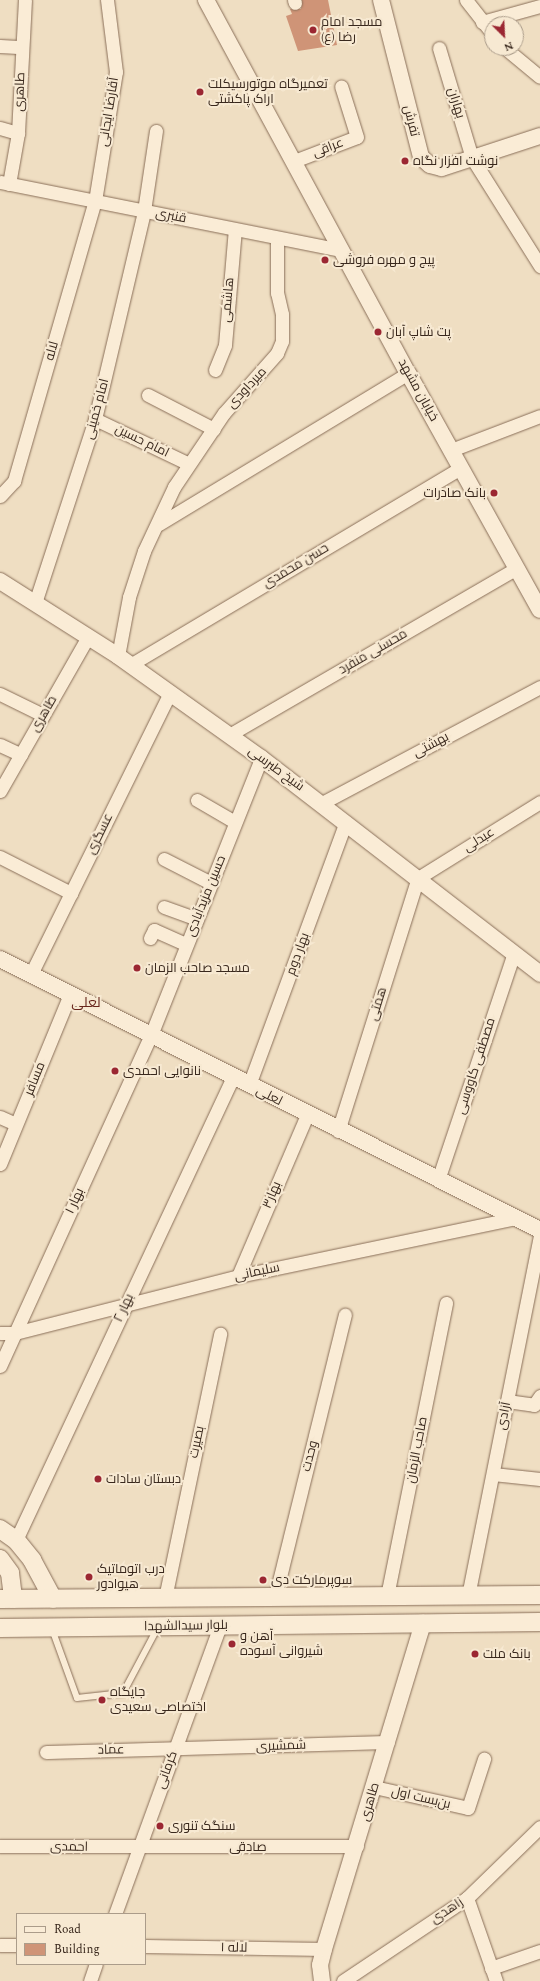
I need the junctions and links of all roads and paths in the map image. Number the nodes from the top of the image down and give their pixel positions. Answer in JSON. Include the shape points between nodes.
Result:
{"nodes":[{"id":1,"x":25,"y":0,"type":"edge"},
{"id":2,"x":106,"y":0,"type":"edge"},
{"id":3,"x":206,"y":0,"type":"edge"},
{"id":4,"x":381,"y":0,"type":"edge"},
{"id":5,"x":466,"y":0,"type":"edge"},
{"id":6,"x":540,"y":6,"type":"edge"},
{"id":7,"x":482,"y":22,"type":"joint"},
{"id":8,"x":0,"y":46,"type":"edge"},
{"id":9,"x":22,"y":47,"type":"junction"},
{"id":10,"x":439,"y":48,"type":"dead end"},
{"id":11,"x":515,"y":56,"type":"edge"},
{"id":12,"x":540,"y":77,"type":"edge"},
{"id":13,"x":341,"y":86,"type":"dead end"},
{"id":14,"x":0,"y":128,"type":"edge"},
{"id":15,"x":156,"y":131,"type":"dead end"},
{"id":16,"x":18,"y":133,"type":"junction"},
{"id":17,"x":540,"y":136,"type":"edge"},
{"id":18,"x":472,"y":158,"type":"junction"},
{"id":19,"x":294,"y":161,"type":"junction"},
{"id":20,"x":5,"y":183,"type":"edge"},
{"id":21,"x":96,"y":201,"type":"junction"},
{"id":22,"x":144,"y":211,"type":"junction"},
{"id":23,"x":235,"y":229,"type":"junction"},
{"id":24,"x":277,"y":238,"type":"junction"},
{"id":25,"x":341,"y":250,"type":"junction"},
{"id":26,"x":540,"y":266,"type":"edge"},
{"id":27,"x":215,"y":370,"type":"dead end"},
{"id":28,"x":408,"y":373,"type":"junction"},
{"id":29,"x":148,"y":395,"type":"dead end"},
{"id":30,"x":540,"y":416,"type":"edge"},
{"id":31,"x":95,"y":419,"type":"junction"},
{"id":32,"x":214,"y":429,"type":"junction"},
{"id":33,"x":451,"y":450,"type":"junction"},
{"id":34,"x":190,"y":464,"type":"junction"},
{"id":35,"x":461,"y":468,"type":"junction"},
{"id":36,"x":0,"y":496,"type":"edge"},
{"id":37,"x":159,"y":524,"type":"junction"},
{"id":38,"x":517,"y":568,"type":"junction"},
{"id":39,"x":0,"y":581,"type":"edge"},
{"id":40,"x":35,"y":603,"type":"junction"},
{"id":41,"x":540,"y":610,"type":"edge"},
{"id":42,"x":88,"y":637,"type":"junction"},
{"id":43,"x":124,"y":660,"type":"junction"},
{"id":44,"x":540,"y":687,"type":"edge"},
{"id":45,"x":170,"y":693,"type":"junction"},
{"id":46,"x":0,"y":694,"type":"edge"},
{"id":47,"x":43,"y":715,"type":"junction"},
{"id":48,"x":229,"y":735,"type":"junction"},
{"id":49,"x":0,"y":745,"type":"edge"},
{"id":50,"x":20,"y":755,"type":"junction"},
{"id":51,"x":261,"y":758,"type":"junction"},
{"id":52,"x":0,"y":791,"type":"edge"},
{"id":53,"x":197,"y":800,"type":"dead end"},
{"id":54,"x":540,"y":802,"type":"edge"},
{"id":55,"x":322,"y":803,"type":"junction"},
{"id":56,"x":235,"y":822,"type":"junction"},
{"id":57,"x":346,"y":822,"type":"junction"},
{"id":58,"x":0,"y":857,"type":"edge"},
{"id":59,"x":164,"y":859,"type":"dead end"},
{"id":60,"x":418,"y":878,"type":"junction"},
{"id":61,"x":211,"y":883,"type":"junction"},
{"id":62,"x":71,"y":893,"type":"junction"},
{"id":63,"x":164,"y":906,"type":"dead end"},
{"id":64,"x":196,"y":919,"type":"junction"},
{"id":65,"x":150,"y":938,"type":"dead end"},
{"id":66,"x":186,"y":944,"type":"junction"},
{"id":67,"x":514,"y":953,"type":"junction"},
{"id":68,"x":0,"y":959,"type":"edge"},
{"id":69,"x":31,"y":974,"type":"junction"},
{"id":70,"x":540,"y":974,"type":"edge"},
{"id":71,"x":70,"y":994,"type":"junction"},
{"id":72,"x":151,"y":1035,"type":"junction"},
{"id":73,"x":233,"y":1077,"type":"junction"},
{"id":74,"x":250,"y":1085,"type":"junction"},
{"id":75,"x":307,"y":1115,"type":"junction"},
{"id":76,"x":0,"y":1117,"type":"edge"},
{"id":77,"x":16,"y":1124,"type":"junction"},
{"id":78,"x":338,"y":1130,"type":"junction"},
{"id":79,"x":0,"y":1164,"type":"edge"},
{"id":80,"x":438,"y":1180,"type":"junction"},
{"id":81,"x":516,"y":1218,"type":"junction"},
{"id":82,"x":540,"y":1230,"type":"edge"},
{"id":83,"x":540,"y":1236,"type":"edge"},
{"id":84,"x":238,"y":1276,"type":"junction"},
{"id":85,"x":127,"y":1303,"type":"junction"},
{"id":86,"x":446,"y":1303,"type":"dead end"},
{"id":87,"x":345,"y":1315,"type":"dead end"},
{"id":88,"x":0,"y":1333,"type":"edge"},
{"id":89,"x":15,"y":1333,"type":"junction"},
{"id":90,"x":220,"y":1334,"type":"dead end"},
{"id":91,"x":0,"y":1366,"type":"edge"},
{"id":92,"x":540,"y":1396,"type":"edge"},
{"id":93,"x":507,"y":1401,"type":"junction"},
{"id":94,"x":493,"y":1474,"type":"junction"},
{"id":95,"x":540,"y":1479,"type":"edge"},
{"id":96,"x":0,"y":1529,"type":"edge"},
{"id":97,"x":16,"y":1540,"type":"junction"},
{"id":98,"x":0,"y":1559,"type":"edge"},
{"id":99,"x":540,"y":1595,"type":"edge"},
{"id":100,"x":387,"y":1596,"type":"junction"},
{"id":101,"x":468,"y":1596,"type":"junction"},
{"id":102,"x":275,"y":1597,"type":"junction"},
{"id":103,"x":53,"y":1598,"type":"junction"},
{"id":104,"x":165,"y":1598,"type":"junction"},
{"id":105,"x":7,"y":1599,"type":"edge"},
{"id":106,"x":540,"y":1622,"type":"edge"},
{"id":107,"x":423,"y":1623,"type":"junction"},
{"id":108,"x":220,"y":1625,"type":"junction"},
{"id":109,"x":159,"y":1626,"type":"junction"},
{"id":110,"x":51,"y":1627,"type":"junction"},
{"id":111,"x":0,"y":1628,"type":"edge"},
{"id":112,"x":388,"y":1742,"type":"junction"},
{"id":113,"x":175,"y":1749,"type":"junction"},
{"id":114,"x":46,"y":1752,"type":"dead end"},
{"id":115,"x":484,"y":1758,"type":"dead end"},
{"id":116,"x":374,"y":1787,"type":"junction"},
{"id":117,"x":540,"y":1827,"type":"edge"},
{"id":118,"x":0,"y":1846,"type":"edge"},
{"id":119,"x":357,"y":1846,"type":"junction"},
{"id":120,"x":139,"y":1848,"type":"junction"},
{"id":121,"x":467,"y":1898,"type":"junction"},
{"id":122,"x":115,"y":1913,"type":"edge"},
{"id":123,"x":0,"y":1945,"type":"edge"},
{"id":124,"x":16,"y":1945,"type":"edge"},
{"id":125,"x":146,"y":1946,"type":"edge"},
{"id":126,"x":324,"y":1949,"type":"junction"},
{"id":127,"x":540,"y":1951,"type":"edge"},
{"id":128,"x":96,"y":1965,"type":"edge"},
{"id":129,"x":494,"y":1977,"type":"edge"},
{"id":130,"x":90,"y":1981,"type":"edge"},
{"id":131,"x":322,"y":1981,"type":"edge"},
{"id":132,"x":344,"y":1981,"type":"edge"}],
"edges":[{"from":1,"to":9,"type":"street","name":"طاهری"},
{"from":2,"to":21,"type":"street","name":"آقارضا ایجانی","via":[[116,72]]},
{"from":3,"to":19,"type":"street","name":"خیابان مشهد"},
{"from":4,"to":18,"type":"street","name":"تفرش","via":[[421,157],[430,165],[442,168]]},
{"from":5,"to":7,"type":"street"},
{"from":6,"to":7,"type":"street"},
{"from":8,"to":9,"type":"street"},
{"from":9,"to":16,"type":"street","name":"طاهری"},
{"from":10,"to":18,"type":"street","name":"بهاران"},
{"from":11,"to":12,"type":"street"},
{"from":13,"to":19,"type":"street","name":"عراقی","via":[[358,137]]},
{"from":14,"to":16,"type":"street"},
{"from":15,"to":22,"type":"street","name":"امام خمینی"},
{"from":16,"to":20,"type":"street","name":"طاهری"},
{"from":17,"to":18,"type":"street","name":"تفرش"},
{"from":18,"to":26,"type":"street"},
{"from":19,"to":25,"type":"street","name":"خیابان مشهد"},
{"from":20,"to":21,"type":"street","name":"قنبری"},
{"from":21,"to":22,"type":"street","name":"قنبری"},
{"from":21,"to":36,"type":"street","name":"لاله","via":[[14,481]]},
{"from":22,"to":23,"type":"street","name":"قنبری"},
{"from":22,"to":31,"type":"street","name":"امام خمینی"},
{"from":23,"to":24,"type":"street","name":"قنبری"},
{"from":23,"to":27,"type":"street","name":"هاشمی","via":[[225,345]]},
{"from":24,"to":25,"type":"street","name":"قنبری"},
{"from":24,"to":32,"type":"street","name":"میرداودی","via":[[277,293],[282,314],[282,341],[269,364],[224,413]]},
{"from":25,"to":28,"type":"street","name":"خیابان مشهد"},
{"from":28,"to":33,"type":"street","name":"خیابان مشهد"},
{"from":28,"to":37,"type":"street","name":"میرداودی"},
{"from":29,"to":32,"type":"street"},
{"from":30,"to":33,"type":"street"},
{"from":31,"to":34,"type":"street","name":"امام حسین"},
{"from":31,"to":40,"type":"street","name":"امام خمینی"},
{"from":32,"to":34,"type":"street","name":"میرداودی"},
{"from":33,"to":35,"type":"street","name":"خیابان مشهد"},
{"from":34,"to":37,"type":"street","name":"میرداودی","via":[[174,487]]},
{"from":35,"to":38,"type":"street","name":"خیابان مشهد"},
{"from":35,"to":43,"type":"street","name":"حسن محمدی"},
{"from":37,"to":43,"type":"street","name":"میرداودی","via":[[144,551],[129,596]]},
{"from":38,"to":41,"type":"street","name":"خیابان مشهد"},
{"from":38,"to":48,"type":"street","name":"محسنی منفرد"},
{"from":39,"to":40,"type":"street","name":"شیخ طبرسی"},
{"from":40,"to":42,"type":"street","name":"شیخ طبرسی"},
{"from":42,"to":43,"type":"street","name":"شیخ طبرسی"},
{"from":42,"to":47,"type":"street","name":"طاهری"},
{"from":43,"to":45,"type":"street","name":"شیخ طبرسی"},
{"from":44,"to":55,"type":"street","name":"بهشتی"},
{"from":45,"to":48,"type":"street","name":"شیخ طبرسی"},
{"from":45,"to":62,"type":"street","name":"عسگری"},
{"from":46,"to":47,"type":"street"},
{"from":47,"to":50,"type":"street","name":"طاهری"},
{"from":48,"to":51,"type":"street","name":"شیخ طبرسی"},
{"from":49,"to":50,"type":"street"},
{"from":50,"to":52,"type":"street","name":"طاهری"},
{"from":51,"to":55,"type":"street","name":"شیخ طبرسی"},
{"from":51,"to":56,"type":"street","name":"حسین مزیدآبادی"},
{"from":53,"to":56,"type":"street"},
{"from":54,"to":60,"type":"street","name":"عبدلی"},
{"from":55,"to":57,"type":"street","name":"شیخ طبرسی"},
{"from":56,"to":61,"type":"street","name":"حسین مزیدآبادی"},
{"from":57,"to":60,"type":"street","name":"شیخ طبرسی"},
{"from":57,"to":74,"type":"street","name":"بهار دوم"},
{"from":58,"to":62,"type":"street"},
{"from":59,"to":61,"type":"street"},
{"from":60,"to":67,"type":"street","name":"شیخ طبرسی"},
{"from":60,"to":78,"type":"street","name":"همتی"},
{"from":61,"to":64,"type":"street","name":"حسین مزیدآبادی"},
{"from":62,"to":69,"type":"street","name":"عسگری"},
{"from":63,"to":64,"type":"street"},
{"from":64,"to":66,"type":"street","name":"حسین مزیدآبادی"},
{"from":65,"to":66,"type":"street","via":[[154,930]]},
{"from":66,"to":72,"type":"street","name":"حسین مزیدآبادی"},
{"from":67,"to":70,"type":"street","name":"شیخ طبرسی"},
{"from":67,"to":80,"type":"street","name":"مصطفی کاووسی"},
{"from":68,"to":69,"type":"street","name":"لعلی"},
{"from":69,"to":71,"type":"street","name":"لعلی"},
{"from":71,"to":72,"type":"street","name":"لعلی"},
{"from":71,"to":77,"type":"street","name":"مسافر"},
{"from":72,"to":73,"type":"street","name":"لعلی"},
{"from":72,"to":89,"type":"street","name":"بهار ۱"},
{"from":73,"to":74,"type":"street","name":"لعلی"},
{"from":73,"to":85,"type":"street","name":"بهار ۲"},
{"from":74,"to":75,"type":"street","name":"لعلی"},
{"from":75,"to":78,"type":"street","name":"لعلی"},
{"from":75,"to":84,"type":"street","name":"بهار۳"},
{"from":76,"to":77,"type":"street"},
{"from":77,"to":79,"type":"street","name":"مسافر"},
{"from":78,"to":80,"type":"street","name":"لعلی"},
{"from":80,"to":81,"type":"street","name":"لعلی"},
{"from":81,"to":82,"type":"street","name":"لعلی"},
{"from":81,"to":84,"type":"street","name":"سلیمانی"},
{"from":83,"to":93,"type":"street","name":"آزادی"},
{"from":84,"to":85,"type":"street","name":"سلیمانی"},
{"from":85,"to":89,"type":"street","name":"سلیمانی"},
{"from":85,"to":97,"type":"street","name":"بهار ۲"},
{"from":86,"to":100,"type":"street","name":"صاحب الزمان"},
{"from":87,"to":102,"type":"street","name":"وحدت"},
{"from":88,"to":89,"type":"street","name":"سلیمانی"},
{"from":89,"to":91,"type":"street","name":"بهار ۱"},
{"from":90,"to":104,"type":"street","name":"بصیرت"},
{"from":92,"to":93,"type":"street","via":[[534,1405]]},
{"from":93,"to":94,"type":"street","name":"آزادی"},
{"from":94,"to":95,"type":"street"},
{"from":94,"to":101,"type":"street","name":"آزادی"},
{"from":96,"to":97,"type":"main road"},
{"from":97,"to":103,"type":"main road","via":[[32,1560]]},
{"from":98,"to":105,"type":"main road","via":[[10,1573]]},
{"from":99,"to":101,"type":"main road"},
{"from":100,"to":101,"type":"main road"},
{"from":100,"to":102,"type":"main road"},
{"from":102,"to":104,"type":"main road"},
{"from":103,"to":104,"type":"main road"},
{"from":103,"to":105,"type":"main road"},
{"from":104,"to":109,"type":"main road"},
{"from":106,"to":107,"type":"main road","name":"بلوار سیدالشهدا"},
{"from":107,"to":108,"type":"main road","name":"بلوار سیدالشهدا"},
{"from":107,"to":112,"type":"street","name":"طاهری"},
{"from":108,"to":109,"type":"main road","name":"بلوار سیدالشهدا"},
{"from":108,"to":113,"type":"street","name":"کرمانی"},
{"from":109,"to":110,"type":"main road","name":"بلوار سیدالشهدا"},
{"from":109,"to":110,"type":"lane","via":[[123,1693],[77,1698]]},
{"from":110,"to":111,"type":"main road","name":"بلوار سیدالشهدا"},
{"from":112,"to":113,"type":"street","name":"شمشیری"},
{"from":112,"to":116,"type":"street","name":"طاهری"},
{"from":113,"to":114,"type":"street","name":"عماد"},
{"from":113,"to":120,"type":"street","name":"کرمانی"},
{"from":115,"to":116,"type":"street","name":"بن‌بست اول","via":[[468,1808]]},
{"from":116,"to":119,"type":"street","name":"طاهری"},
{"from":117,"to":121,"type":"street","name":"زاهدی"},
{"from":118,"to":120,"type":"street","name":"احمدی"},
{"from":119,"to":120,"type":"street","name":"صادقی"},
{"from":119,"to":126,"type":"street","name":"طاهری"},
{"from":120,"to":122,"type":"street","name":"کرمانی"},
{"from":121,"to":129,"type":"street"},
{"from":121,"to":132,"type":"street","name":"زاهدی"},
{"from":123,"to":124,"type":"street"},
{"from":125,"to":126,"type":"street","name":"لاله ۱"},
{"from":126,"to":131,"type":"street","name":"طاهری","via":[[320,1965]]},
{"from":127,"to":129,"type":"street"},
{"from":128,"to":130,"type":"street"}]}
